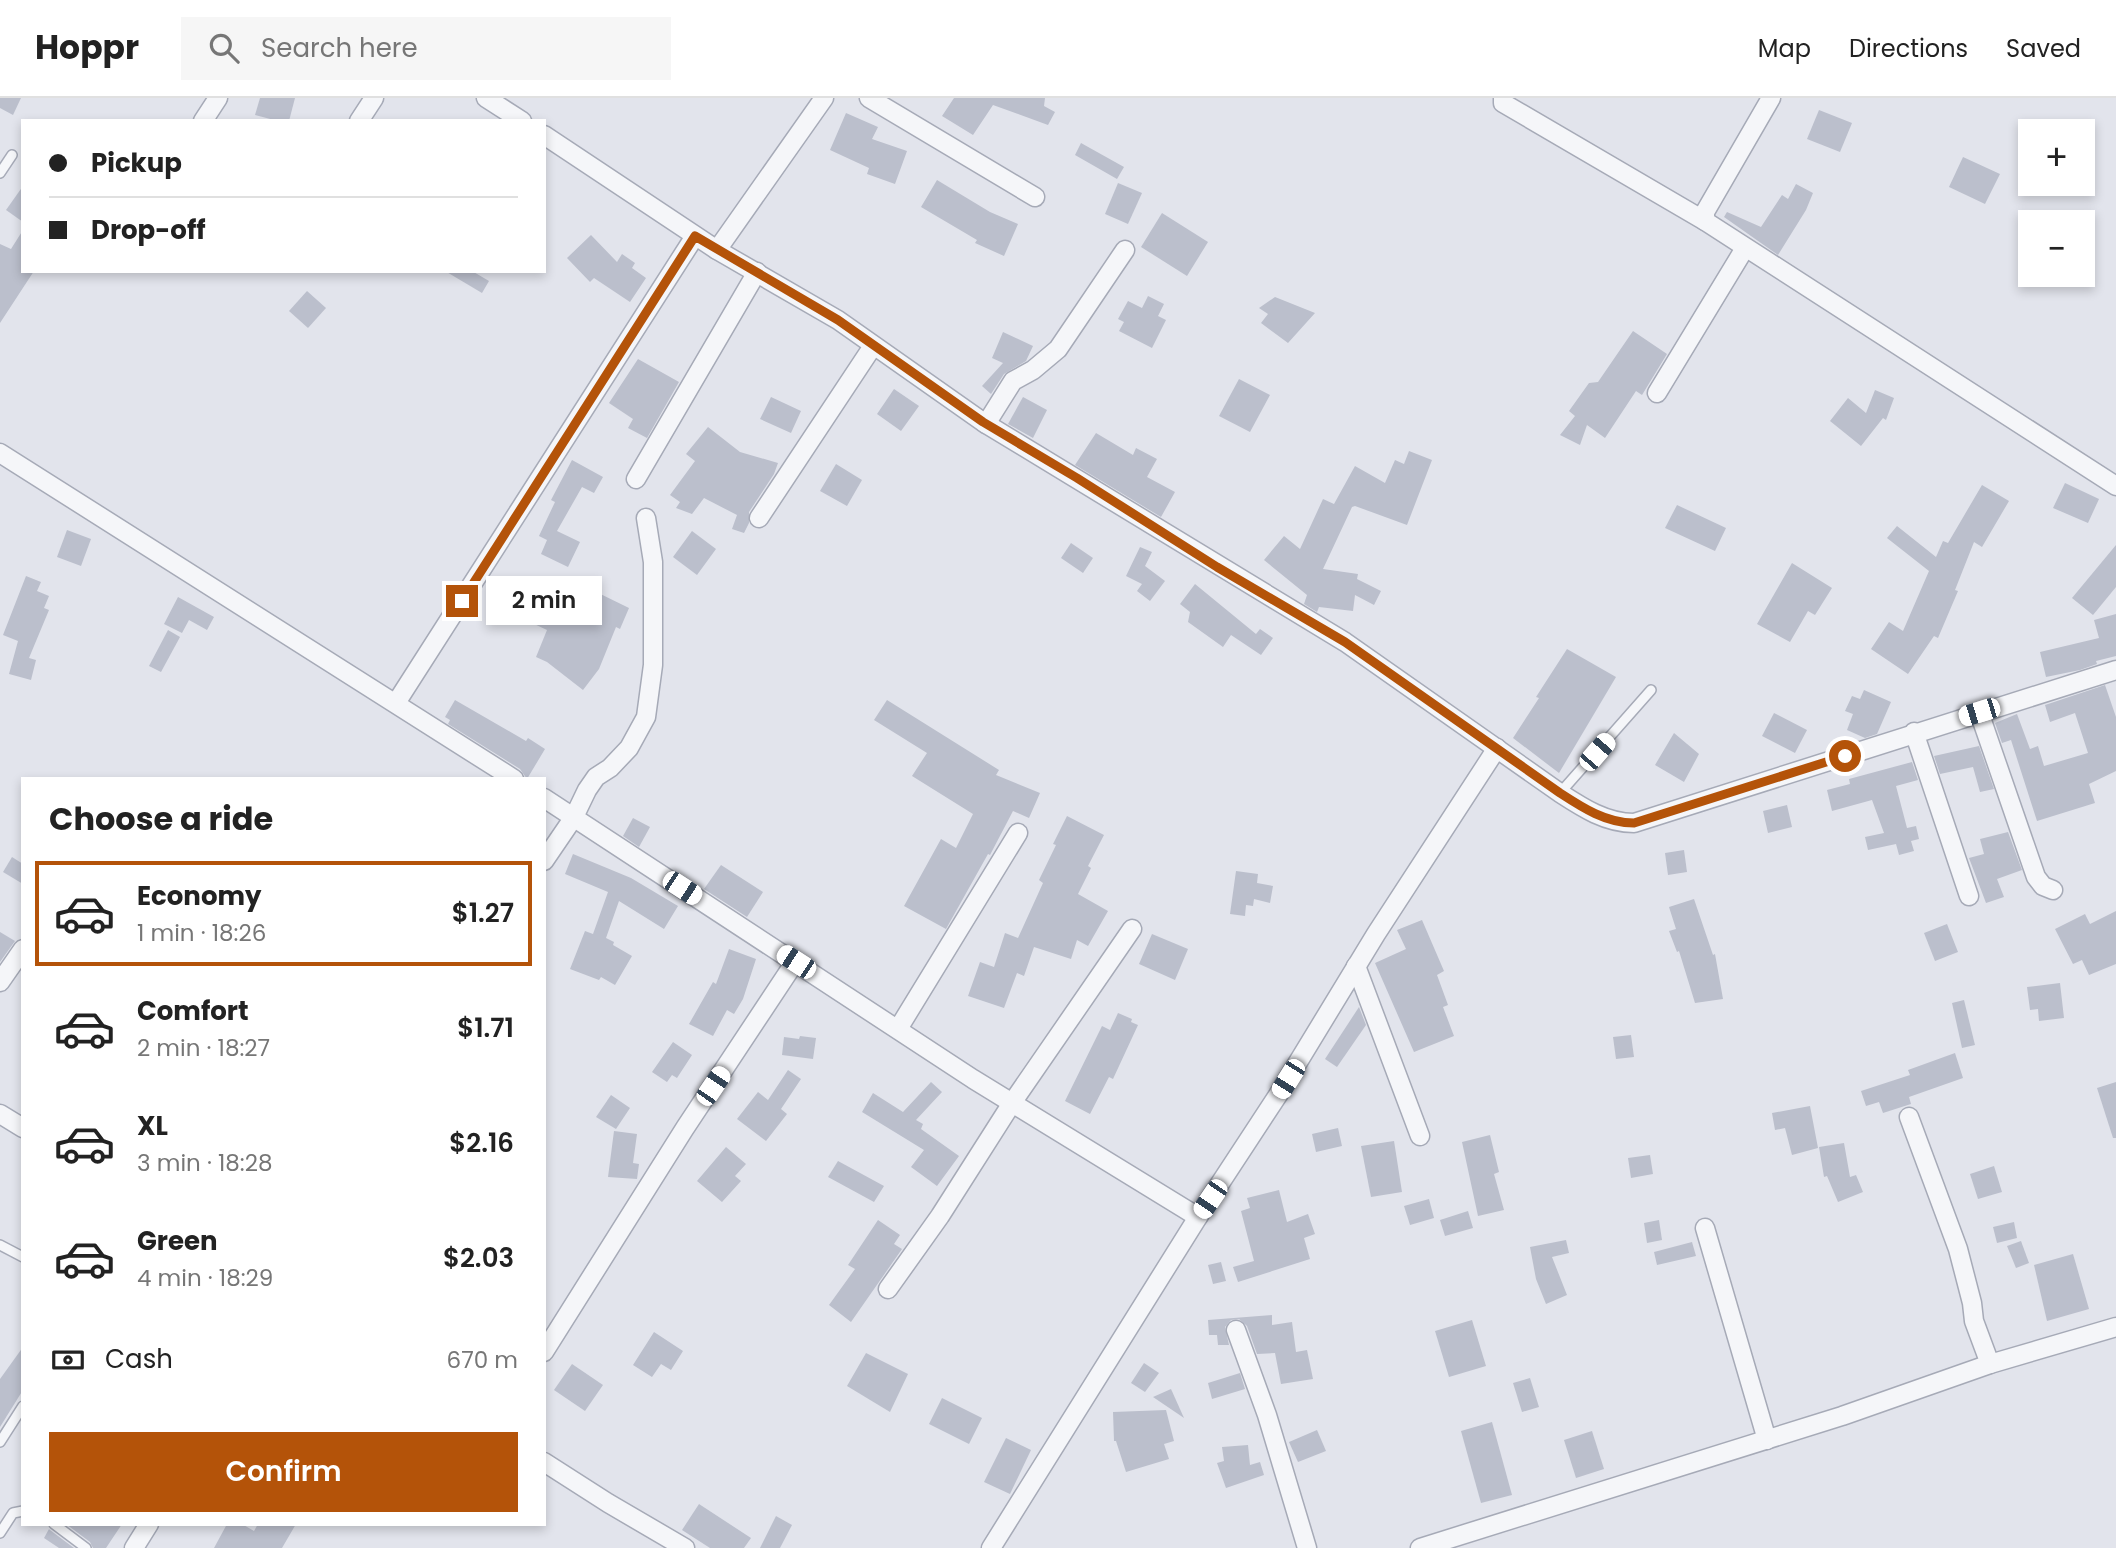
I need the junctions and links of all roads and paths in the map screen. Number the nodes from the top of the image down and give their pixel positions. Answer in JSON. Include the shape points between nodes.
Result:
{"nodes":[{"id":1,"x":218,"y":98,"type":"edge"},
{"id":2,"x":374,"y":98,"type":"edge"},
{"id":3,"x":486,"y":98,"type":"edge"},
{"id":4,"x":824,"y":98,"type":"edge"},
{"id":5,"x":869,"y":98,"type":"edge"},
{"id":6,"x":1503,"y":98,"type":"edge"},
{"id":7,"x":1771,"y":98,"type":"edge"},
{"id":8,"x":204,"y":119,"type":"edge"},
{"id":9,"x":360,"y":119,"type":"edge"},
{"id":10,"x":519,"y":119,"type":"edge"},
{"id":11,"x":546,"y":136,"type":"edge"},
{"id":12,"x":12,"y":155,"type":"dead end"},
{"id":13,"x":0,"y":173,"type":"edge"},
{"id":14,"x":1035,"y":197,"type":"dead end"},
{"id":15,"x":1705,"y":221,"type":"junction"},
{"id":16,"x":695,"y":236,"type":"junction"},
{"id":17,"x":1745,"y":248,"type":"junction"},
{"id":18,"x":717,"y":250,"type":"junction"},
{"id":19,"x":1125,"y":250,"type":"dead end"},
{"id":20,"x":757,"y":272,"type":"junction"},
{"id":21,"x":873,"y":346,"type":"junction"},
{"id":22,"x":1657,"y":393,"type":"dead end"},
{"id":23,"x":986,"y":424,"type":"junction"},
{"id":24,"x":0,"y":453,"type":"edge"},
{"id":25,"x":636,"y":479,"type":"dead end"},
{"id":26,"x":2116,"y":486,"type":"edge"},
{"id":27,"x":646,"y":518,"type":"dead end"},
{"id":28,"x":760,"y":518,"type":"dead end"},
{"id":29,"x":2116,"y":670,"type":"edge"},
{"id":30,"x":1651,"y":690,"type":"dead end"},
{"id":31,"x":396,"y":703,"type":"junction"},
{"id":32,"x":1979,"y":712,"type":"junction"},
{"id":33,"x":1914,"y":732,"type":"junction"},
{"id":34,"x":1497,"y":748,"type":"junction"},
{"id":35,"x":511,"y":777,"type":"edge"},
{"id":36,"x":1560,"y":793,"type":"junction"},
{"id":37,"x":546,"y":799,"type":"edge"},
{"id":38,"x":574,"y":817,"type":"junction"},
{"id":39,"x":1018,"y":833,"type":"dead end"},
{"id":40,"x":546,"y":858,"type":"edge"},
{"id":41,"x":2053,"y":890,"type":"dead end"},
{"id":42,"x":1969,"y":896,"type":"dead end"},
{"id":43,"x":1132,"y":929,"type":"dead end"},
{"id":44,"x":21,"y":951,"type":"edge"},
{"id":45,"x":796,"y":962,"type":"junction"},
{"id":46,"x":1356,"y":966,"type":"junction"},
{"id":47,"x":0,"y":982,"type":"edge"},
{"id":48,"x":898,"y":1029,"type":"junction"},
{"id":49,"x":1012,"y":1103,"type":"junction"},
{"id":50,"x":0,"y":1114,"type":"edge"},
{"id":51,"x":1909,"y":1117,"type":"dead end"},
{"id":52,"x":21,"y":1127,"type":"edge"},
{"id":53,"x":1420,"y":1136,"type":"dead end"},
{"id":54,"x":1198,"y":1217,"type":"junction"},
{"id":55,"x":1705,"y":1228,"type":"dead end"},
{"id":56,"x":0,"y":1245,"type":"edge"},
{"id":57,"x":21,"y":1256,"type":"edge"},
{"id":58,"x":888,"y":1289,"type":"dead end"},
{"id":59,"x":2116,"y":1327,"type":"edge"},
{"id":60,"x":1236,"y":1330,"type":"dead end"},
{"id":61,"x":546,"y":1349,"type":"edge"},
{"id":62,"x":1990,"y":1364,"type":"junction"},
{"id":63,"x":21,"y":1409,"type":"edge"},
{"id":64,"x":1767,"y":1440,"type":"junction"},
{"id":65,"x":0,"y":1442,"type":"edge"},
{"id":66,"x":546,"y":1463,"type":"edge"},
{"id":67,"x":21,"y":1511,"type":"edge"},
{"id":68,"x":57,"y":1526,"type":"edge"},
{"id":69,"x":148,"y":1526,"type":"edge"},
{"id":70,"x":0,"y":1533,"type":"edge"},
{"id":71,"x":86,"y":1548,"type":"edge"},
{"id":72,"x":134,"y":1548,"type":"edge"},
{"id":73,"x":685,"y":1548,"type":"edge"},
{"id":74,"x":991,"y":1548,"type":"edge"},
{"id":75,"x":1307,"y":1548,"type":"edge"},
{"id":76,"x":1420,"y":1548,"type":"edge"}],
"edges":[{"from":1,"to":8,"type":"street"},
{"from":2,"to":9,"type":"street"},
{"from":3,"to":10,"type":"street"},
{"from":4,"to":18,"type":"street"},
{"from":5,"to":14,"type":"street"},
{"from":6,"to":15,"type":"street","via":[[1503,103]]},
{"from":7,"to":15,"type":"street","via":[[1705,212]]},
{"from":11,"to":16,"type":"street"},
{"from":12,"to":13,"type":"lane"},
{"from":15,"to":17,"type":"street"},
{"from":16,"to":18,"type":"street"},
{"from":16,"to":31,"type":"street"},
{"from":17,"to":22,"type":"street"},
{"from":17,"to":26,"type":"street"},
{"from":18,"to":20,"type":"street"},
{"from":19,"to":23,"type":"street","via":[[1058,349],[1013,381]]},
{"from":20,"to":21,"type":"street"},
{"from":20,"to":25,"type":"street"},
{"from":21,"to":23,"type":"street"},
{"from":21,"to":28,"type":"street"},
{"from":23,"to":34,"type":"street","via":[[1345,642]]},
{"from":24,"to":31,"type":"street"},
{"from":27,"to":38,"type":"street","via":[[653,562],[653,665],[646,717],[629,748],[596,777]]},
{"from":29,"to":32,"type":"street"},
{"from":30,"to":36,"type":"lane"},
{"from":31,"to":35,"type":"street"},
{"from":32,"to":33,"type":"street"},
{"from":32,"to":41,"type":"street","via":[[2036,877]]},
{"from":33,"to":36,"type":"street","via":[[1634,823],[1597,816]]},
{"from":33,"to":42,"type":"street"},
{"from":34,"to":36,"type":"street"},
{"from":34,"to":46,"type":"street"},
{"from":37,"to":38,"type":"street"},
{"from":38,"to":40,"type":"street"},
{"from":38,"to":45,"type":"street"},
{"from":39,"to":48,"type":"street"},
{"from":43,"to":49,"type":"street"},
{"from":44,"to":47,"type":"street"},
{"from":45,"to":48,"type":"street"},
{"from":45,"to":61,"type":"street"},
{"from":46,"to":53,"type":"street"},
{"from":46,"to":54,"type":"street"},
{"from":48,"to":49,"type":"street"},
{"from":49,"to":54,"type":"street"},
{"from":49,"to":58,"type":"street"},
{"from":50,"to":52,"type":"street"},
{"from":51,"to":62,"type":"street","via":[[1958,1249],[1974,1321]]},
{"from":54,"to":74,"type":"street"},
{"from":55,"to":64,"type":"street"},
{"from":56,"to":57,"type":"lane"},
{"from":59,"to":62,"type":"street"},
{"from":60,"to":75,"type":"street"},
{"from":62,"to":64,"type":"street"},
{"from":63,"to":65,"type":"lane"},
{"from":64,"to":76,"type":"street"},
{"from":66,"to":73,"type":"street"},
{"from":67,"to":70,"type":"lane","via":[[13,1513]]},
{"from":68,"to":71,"type":"lane"},
{"from":69,"to":72,"type":"street"}]}
